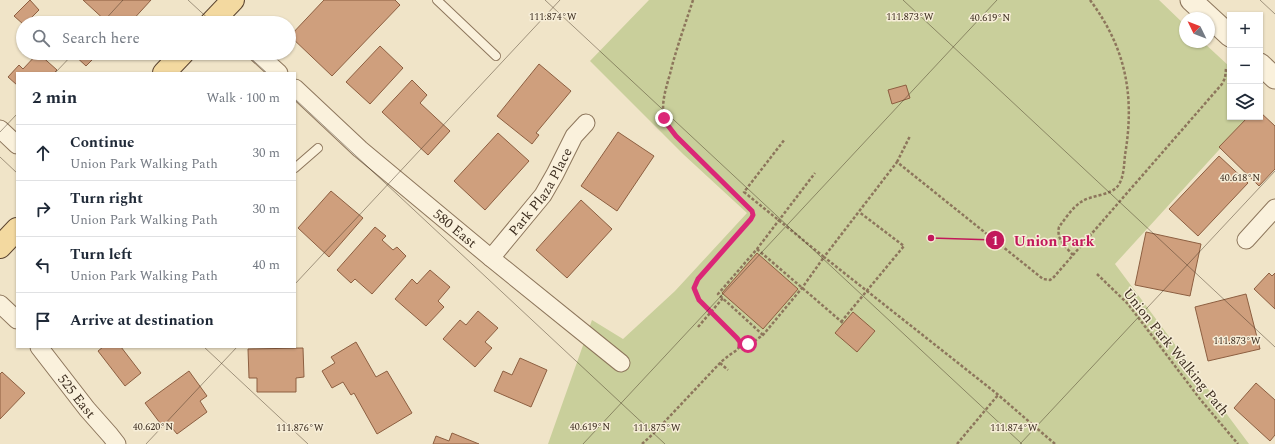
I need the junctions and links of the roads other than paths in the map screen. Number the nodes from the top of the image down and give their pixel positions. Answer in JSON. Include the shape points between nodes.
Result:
{"nodes":[{"id":1,"x":233,"y":0,"type":"edge"},
{"id":2,"x":437,"y":0,"type":"edge"},
{"id":3,"x":1191,"y":0,"type":"edge"},
{"id":4,"x":222,"y":16,"type":"edge"},
{"id":5,"x":1227,"y":33,"type":"edge"},
{"id":6,"x":496,"y":56,"type":"dead end"},
{"id":7,"x":176,"y":60,"type":"edge"},
{"id":8,"x":264,"y":60,"type":"edge"},
{"id":9,"x":1263,"y":67,"type":"edge"},
{"id":10,"x":165,"y":72,"type":"edge"},
{"id":11,"x":277,"y":72,"type":"edge"},
{"id":12,"x":1275,"y":78,"type":"edge"},
{"id":13,"x":296,"y":89,"type":"edge"},
{"id":14,"x":586,"y":123,"type":"dead end"},
{"id":15,"x":0,"y":129,"type":"edge"},
{"id":16,"x":16,"y":144,"type":"edge"},
{"id":17,"x":318,"y":148,"type":"dead end"},
{"id":18,"x":296,"y":167,"type":"edge"},
{"id":19,"x":1275,"y":208,"type":"edge"},
{"id":20,"x":16,"y":230,"type":"edge"},
{"id":21,"x":1246,"y":240,"type":"dead end"},
{"id":22,"x":0,"y":247,"type":"edge"},
{"id":23,"x":491,"y":258,"type":"junction"},
{"id":24,"x":0,"y":304,"type":"edge"},
{"id":25,"x":16,"y":319,"type":"edge"},
{"id":26,"x":43,"y":349,"type":"edge"},
{"id":27,"x":621,"y":363,"type":"dead end"},
{"id":28,"x":117,"y":444,"type":"edge"}],
"edges":[{"from":1,"to":4,"type":"main road"},
{"from":2,"to":6,"type":"lane"},
{"from":3,"to":5,"type":"street"},
{"from":7,"to":10,"type":"main road"},
{"from":8,"to":11,"type":"street"},
{"from":9,"to":12,"type":"street"},
{"from":13,"to":23,"type":"street","name":"580 East","via":[[360,149]]},
{"from":14,"to":23,"type":"street","name":"Park Plaza Place","via":[[574,136],[543,195]]},
{"from":15,"to":16,"type":"street"},
{"from":17,"to":18,"type":"lane"},
{"from":19,"to":21,"type":"street"},
{"from":20,"to":22,"type":"main road"},
{"from":23,"to":27,"type":"street","name":"580 East"},
{"from":24,"to":25,"type":"street"},
{"from":26,"to":28,"type":"street","name":"525 East","via":[[87,410]]}]}
